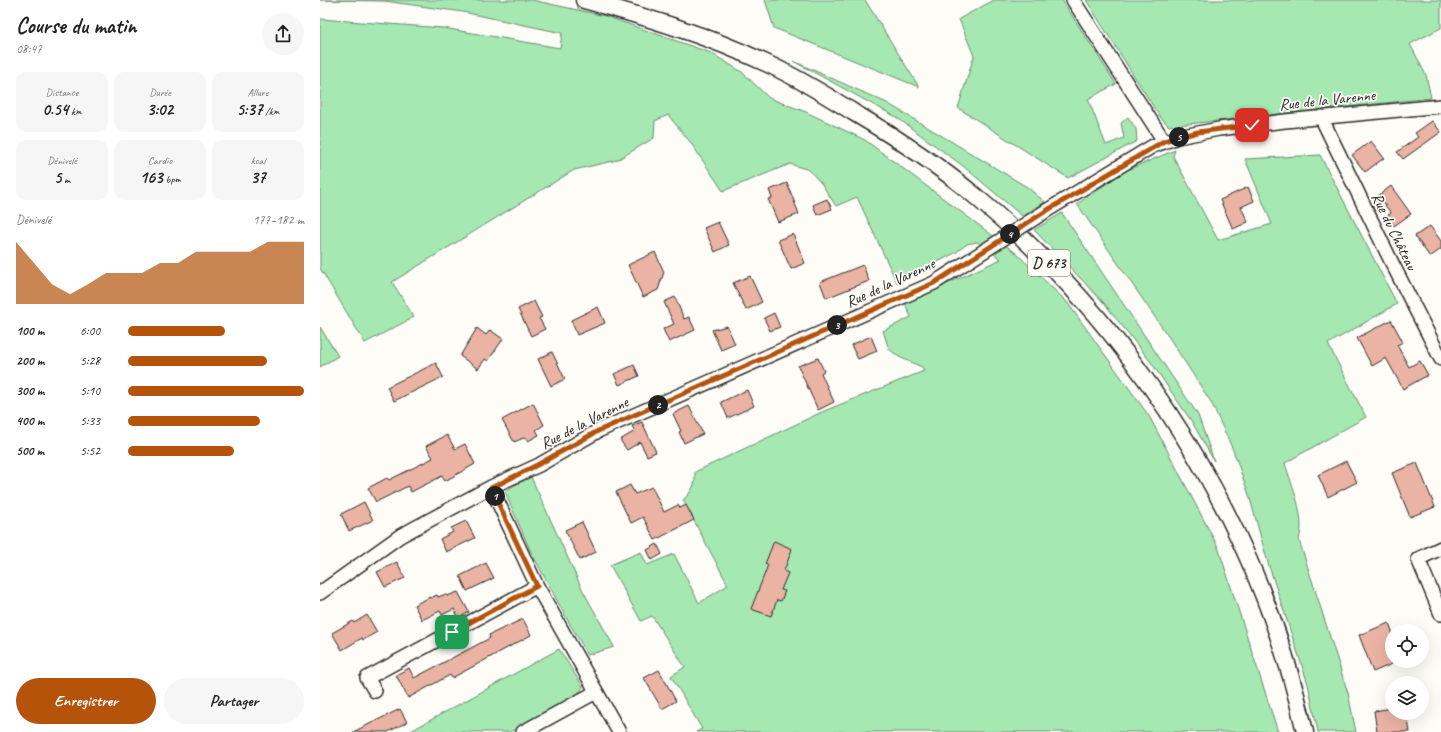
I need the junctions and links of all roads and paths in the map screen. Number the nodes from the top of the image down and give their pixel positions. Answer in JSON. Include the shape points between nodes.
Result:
{"nodes":[{"id":1,"x":584,"y":0,"type":"edge"},
{"id":2,"x":1073,"y":0,"type":"edge"},
{"id":3,"x":1441,"y":106,"type":"edge"},
{"id":4,"x":1321,"y":117,"type":"junction"},
{"id":5,"x":1164,"y":141,"type":"junction"},
{"id":6,"x":1441,"y":359,"type":"edge"},
{"id":7,"x":491,"y":488,"type":"junction"},
{"id":8,"x":1441,"y":548,"type":"edge"},
{"id":9,"x":537,"y":586,"type":"junction"},
{"id":10,"x":320,"y":593,"type":"edge"},
{"id":11,"x":1441,"y":614,"type":"edge"},
{"id":12,"x":375,"y":691,"type":"dead end"},
{"id":13,"x":596,"y":692,"type":"junction"},
{"id":14,"x":523,"y":732,"type":"edge"},
{"id":15,"x":619,"y":732,"type":"edge"},
{"id":16,"x":1305,"y":732,"type":"edge"}],
"edges":[{"from":1,"to":16,"type":"main road","number":"D 673","via":[[648,17],[716,41],[817,90],[900,141],[974,195],[1060,274],[1127,354],[1172,417],[1208,478],[1247,556],[1265,599],[1295,686]]},
{"from":2,"to":5,"type":"street"},
{"from":3,"to":4,"type":"street","name":"Rue de la Varenne"},
{"from":4,"to":5,"type":"street","name":"Rue de la Varenne","via":[[1219,129]]},
{"from":4,"to":6,"type":"street","name":"Rue du Château"},
{"from":5,"to":7,"type":"street","name":"Rue de la Varenne","bridge":true,"via":[[1046,211],[934,283],[598,431]]},
{"from":7,"to":9,"type":"street"},
{"from":7,"to":10,"type":"street","name":"Rue de la Varenne","via":[[400,536]]},
{"from":8,"to":11,"type":"street","via":[[1418,560]]},
{"from":9,"to":12,"type":"street","via":[[367,678]]},
{"from":9,"to":13,"type":"street"},
{"from":13,"to":14,"type":"street"},
{"from":13,"to":15,"type":"street"}]}
